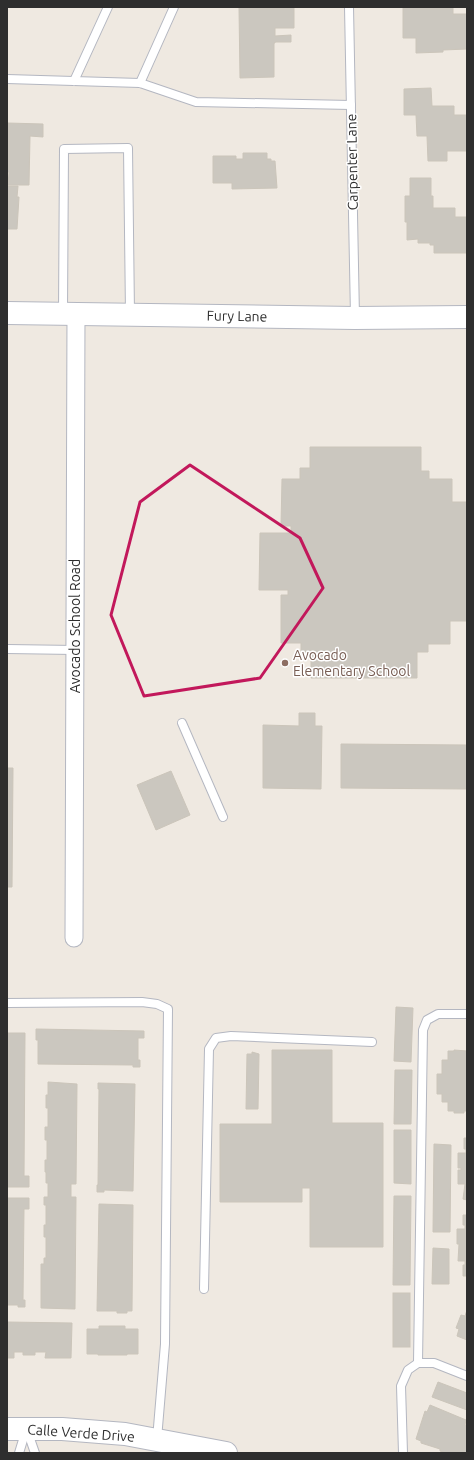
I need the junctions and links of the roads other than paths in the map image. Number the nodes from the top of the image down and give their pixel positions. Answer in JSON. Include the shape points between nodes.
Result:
{"nodes":[{"id":1,"x":108,"y":7,"type":"edge"},
{"id":2,"x":174,"y":7,"type":"edge"},
{"id":3,"x":349,"y":7,"type":"edge"},
{"id":4,"x":7,"y":79,"type":"edge"},
{"id":5,"x":74,"y":81,"type":"junction"},
{"id":6,"x":140,"y":84,"type":"junction"},
{"id":7,"x":351,"y":105,"type":"junction"},
{"id":8,"x":7,"y":313,"type":"edge"},
{"id":9,"x":69,"y":314,"type":"junction"},
{"id":10,"x":130,"y":315,"type":"junction"},
{"id":11,"x":467,"y":317,"type":"edge"},
{"id":12,"x":355,"y":318,"type":"junction"},
{"id":13,"x":7,"y":649,"type":"edge"},
{"id":14,"x":75,"y":650,"type":"junction"},
{"id":15,"x":182,"y":723,"type":"dead end"},
{"id":16,"x":223,"y":817,"type":"dead end"},
{"id":17,"x":74,"y":938,"type":"dead end"},
{"id":18,"x":7,"y":1003,"type":"edge"},
{"id":19,"x":467,"y":1014,"type":"edge"},
{"id":20,"x":372,"y":1042,"type":"dead end"},
{"id":21,"x":204,"y":1289,"type":"dead end"},
{"id":22,"x":418,"y":1362,"type":"junction"},
{"id":23,"x":467,"y":1376,"type":"edge"},
{"id":24,"x":17,"y":1429,"type":"edge"},
{"id":25,"x":156,"y":1440,"type":"junction"},
{"id":26,"x":18,"y":1453,"type":"edge"},
{"id":27,"x":35,"y":1453,"type":"edge"},
{"id":28,"x":226,"y":1453,"type":"edge"},
{"id":29,"x":403,"y":1453,"type":"edge"}],
"edges":[{"from":1,"to":5,"type":"lane"},
{"from":2,"to":6,"type":"lane"},
{"from":3,"to":7,"type":"lane","name":"Carpenter Lane"},
{"from":4,"to":5,"type":"lane"},
{"from":5,"to":6,"type":"lane"},
{"from":6,"to":7,"type":"lane","via":[[196,102]]},
{"from":7,"to":12,"type":"lane","name":"Carpenter Lane"},
{"from":8,"to":9,"type":"main road","name":"Fury Lane"},
{"from":9,"to":10,"type":"main road","name":"Fury Lane"},
{"from":9,"to":10,"type":"lane","via":[[64,149],[128,148]]},
{"from":9,"to":14,"type":"street","name":"Avocado School Road"},
{"from":10,"to":12,"type":"main road","name":"Fury Lane"},
{"from":11,"to":12,"type":"main road","name":"Fury Lane"},
{"from":13,"to":14,"type":"lane"},
{"from":14,"to":17,"type":"street","name":"Avocado School Road"},
{"from":15,"to":16,"type":"lane"},
{"from":18,"to":25,"type":"lane","via":[[142,1002],[168,1009],[165,1344]]},
{"from":19,"to":22,"type":"lane","via":[[438,1014],[427,1020],[423,1030]]},
{"from":20,"to":21,"type":"lane","via":[[231,1036],[216,1038],[210,1049]]},
{"from":22,"to":23,"type":"lane","via":[[434,1362]]},
{"from":22,"to":29,"type":"lane","via":[[408,1370],[401,1386]]},
{"from":24,"to":25,"type":"main road","name":"Calle Verde Drive","via":[[62,1429],[125,1434]]},
{"from":24,"to":26,"type":"lane"},
{"from":24,"to":27,"type":"lane"},
{"from":25,"to":28,"type":"main road","name":"Calle Verde Drive"}]}
